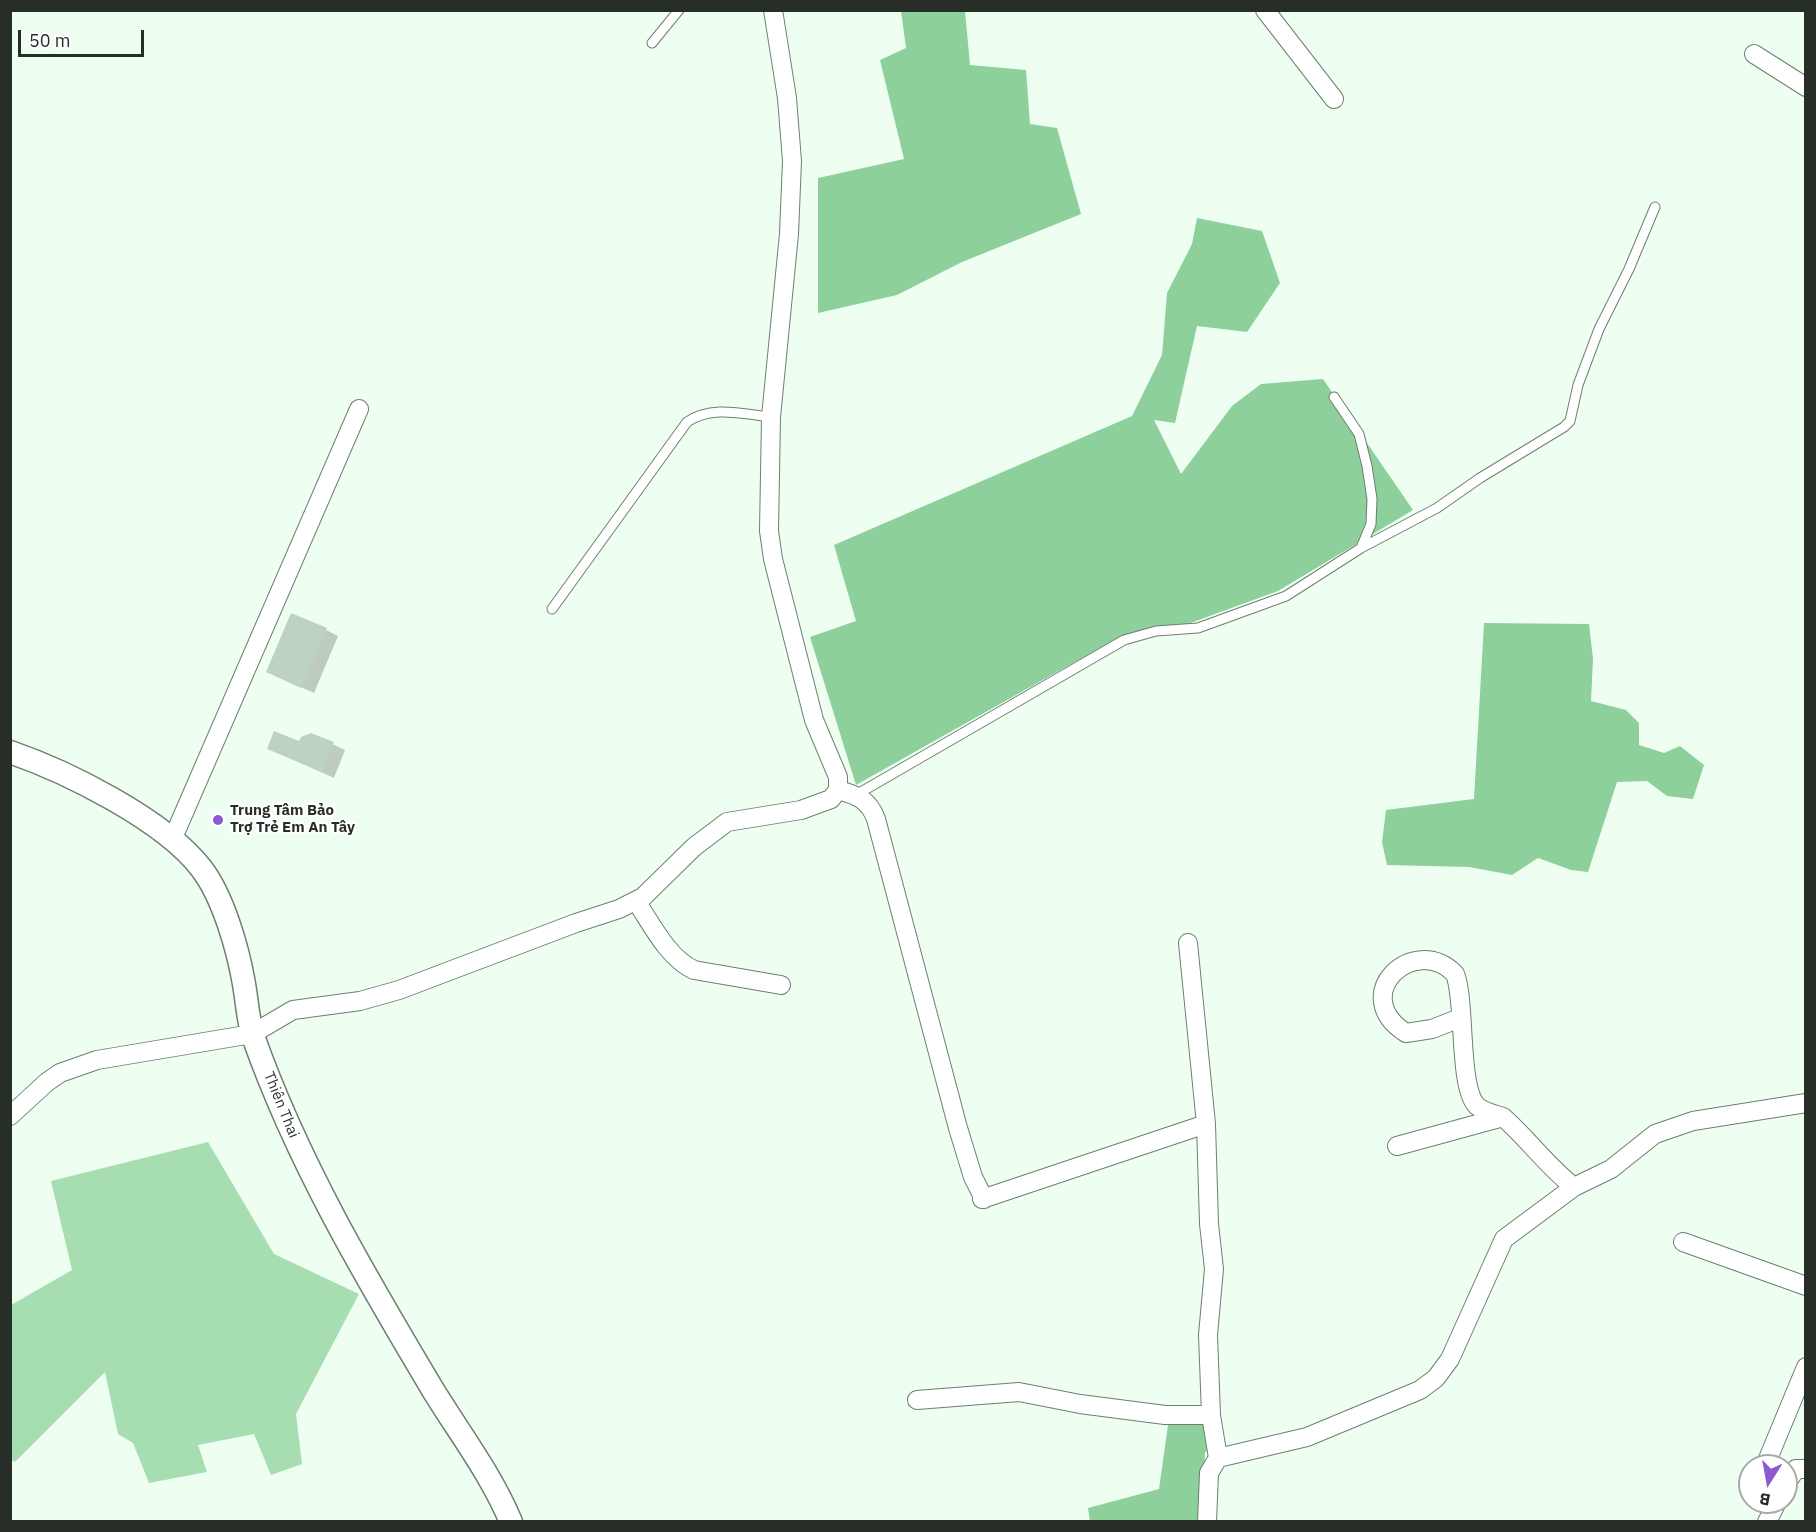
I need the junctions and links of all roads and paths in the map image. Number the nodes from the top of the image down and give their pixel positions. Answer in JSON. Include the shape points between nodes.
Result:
{"nodes":[{"id":1,"x":679,"y":10,"type":"edge"},
{"id":2,"x":773,"y":10,"type":"edge"},
{"id":3,"x":1265,"y":10,"type":"edge"},
{"id":4,"x":652,"y":43,"type":"dead end"},
{"id":5,"x":1754,"y":54,"type":"dead end"},
{"id":6,"x":1806,"y":87,"type":"edge"},
{"id":7,"x":1334,"y":99,"type":"dead end"},
{"id":8,"x":1655,"y":207,"type":"dead end"},
{"id":9,"x":1334,"y":396,"type":"dead end"},
{"id":10,"x":359,"y":409,"type":"dead end"},
{"id":11,"x":771,"y":417,"type":"junction"},
{"id":12,"x":1361,"y":548,"type":"junction"},
{"id":13,"x":552,"y":609,"type":"dead end"},
{"id":14,"x":10,"y":752,"type":"edge"},
{"id":15,"x":845,"y":792,"type":"junction"},
{"id":16,"x":172,"y":838,"type":"junction"},
{"id":17,"x":636,"y":901,"type":"junction"},
{"id":18,"x":1188,"y":943,"type":"dead end"},
{"id":19,"x":780,"y":985,"type":"dead end"},
{"id":20,"x":1460,"y":1018,"type":"junction"},
{"id":21,"x":252,"y":1034,"type":"junction"},
{"id":22,"x":1806,"y":1103,"type":"edge"},
{"id":23,"x":10,"y":1116,"type":"edge"},
{"id":24,"x":1503,"y":1117,"type":"junction"},
{"id":25,"x":1206,"y":1124,"type":"junction"},
{"id":26,"x":1397,"y":1146,"type":"dead end"},
{"id":27,"x":1574,"y":1187,"type":"junction"},
{"id":28,"x":1683,"y":1242,"type":"dead end"},
{"id":29,"x":1806,"y":1286,"type":"edge"},
{"id":30,"x":1806,"y":1367,"type":"edge"},
{"id":31,"x":917,"y":1400,"type":"dead end"},
{"id":32,"x":1211,"y":1415,"type":"junction"},
{"id":33,"x":1770,"y":1454,"type":"edge"},
{"id":34,"x":1218,"y":1458,"type":"junction"},
{"id":35,"x":512,"y":1521,"type":"edge"},
{"id":36,"x":1207,"y":1521,"type":"edge"}],
"edges":[{"from":1,"to":4,"type":"lane"},
{"from":2,"to":11,"type":"street","via":[[792,162]]},
{"from":3,"to":7,"type":"street"},
{"from":5,"to":6,"type":"street"},
{"from":8,"to":12,"type":"lane","via":[[1599,329],[1578,385],[1570,421],[1564,428],[1437,508]]},
{"from":9,"to":12,"type":"lane","via":[[1359,434],[1367,466],[1371,524]]},
{"from":10,"to":16,"type":"street"},
{"from":11,"to":13,"type":"lane","via":[[715,411],[687,422]]},
{"from":11,"to":15,"type":"street","via":[[769,531],[773,560],[814,720]]},
{"from":12,"to":15,"type":"lane","via":[[1286,596],[1198,628],[1156,630],[1124,640],[861,792]]},
{"from":14,"to":16,"type":"street","name":"Thiên Thai","via":[[40,762],[119,804]]},
{"from":15,"to":17,"type":"street","via":[[801,810],[727,822],[694,846]]},
{"from":15,"to":25,"type":"street","via":[[871,806],[876,819],[958,1128],[983,1199]]},
{"from":16,"to":21,"type":"street","name":"Thiên Thai","via":[[202,869],[228,922]]},
{"from":17,"to":19,"type":"street","via":[[684,965]]},
{"from":17,"to":21,"type":"street","via":[[399,990],[360,1001],[293,1010]]},
{"from":18,"to":25,"type":"street"},
{"from":20,"to":20,"type":"street","via":[[1432,1029],[1406,1033],[1385,1011],[1383,994],[1387,979],[1400,967],[1423,960],[1449,968],[1459,983]]},
{"from":20,"to":24,"type":"street","via":[[1471,1095],[1479,1108]]},
{"from":21,"to":23,"type":"street","via":[[97,1060],[47,1082]]},
{"from":21,"to":35,"type":"street","name":"Thiên Thai","via":[[312,1178],[435,1393],[481,1461]]},
{"from":22,"to":27,"type":"street","via":[[1693,1121],[1655,1134],[1611,1169]]},
{"from":24,"to":26,"type":"street"},
{"from":24,"to":27,"type":"street","via":[[1549,1168]]},
{"from":25,"to":32,"type":"street","via":[[1214,1269],[1208,1335]]},
{"from":27,"to":34,"type":"street","via":[[1504,1239],[1450,1359],[1436,1378],[1420,1390],[1307,1437]]},
{"from":28,"to":29,"type":"street"},
{"from":30,"to":33,"type":"street"},
{"from":31,"to":32,"type":"street","via":[[1019,1392],[1080,1404]]},
{"from":32,"to":34,"type":"street"},
{"from":34,"to":36,"type":"street","via":[[1209,1473]]}]}
